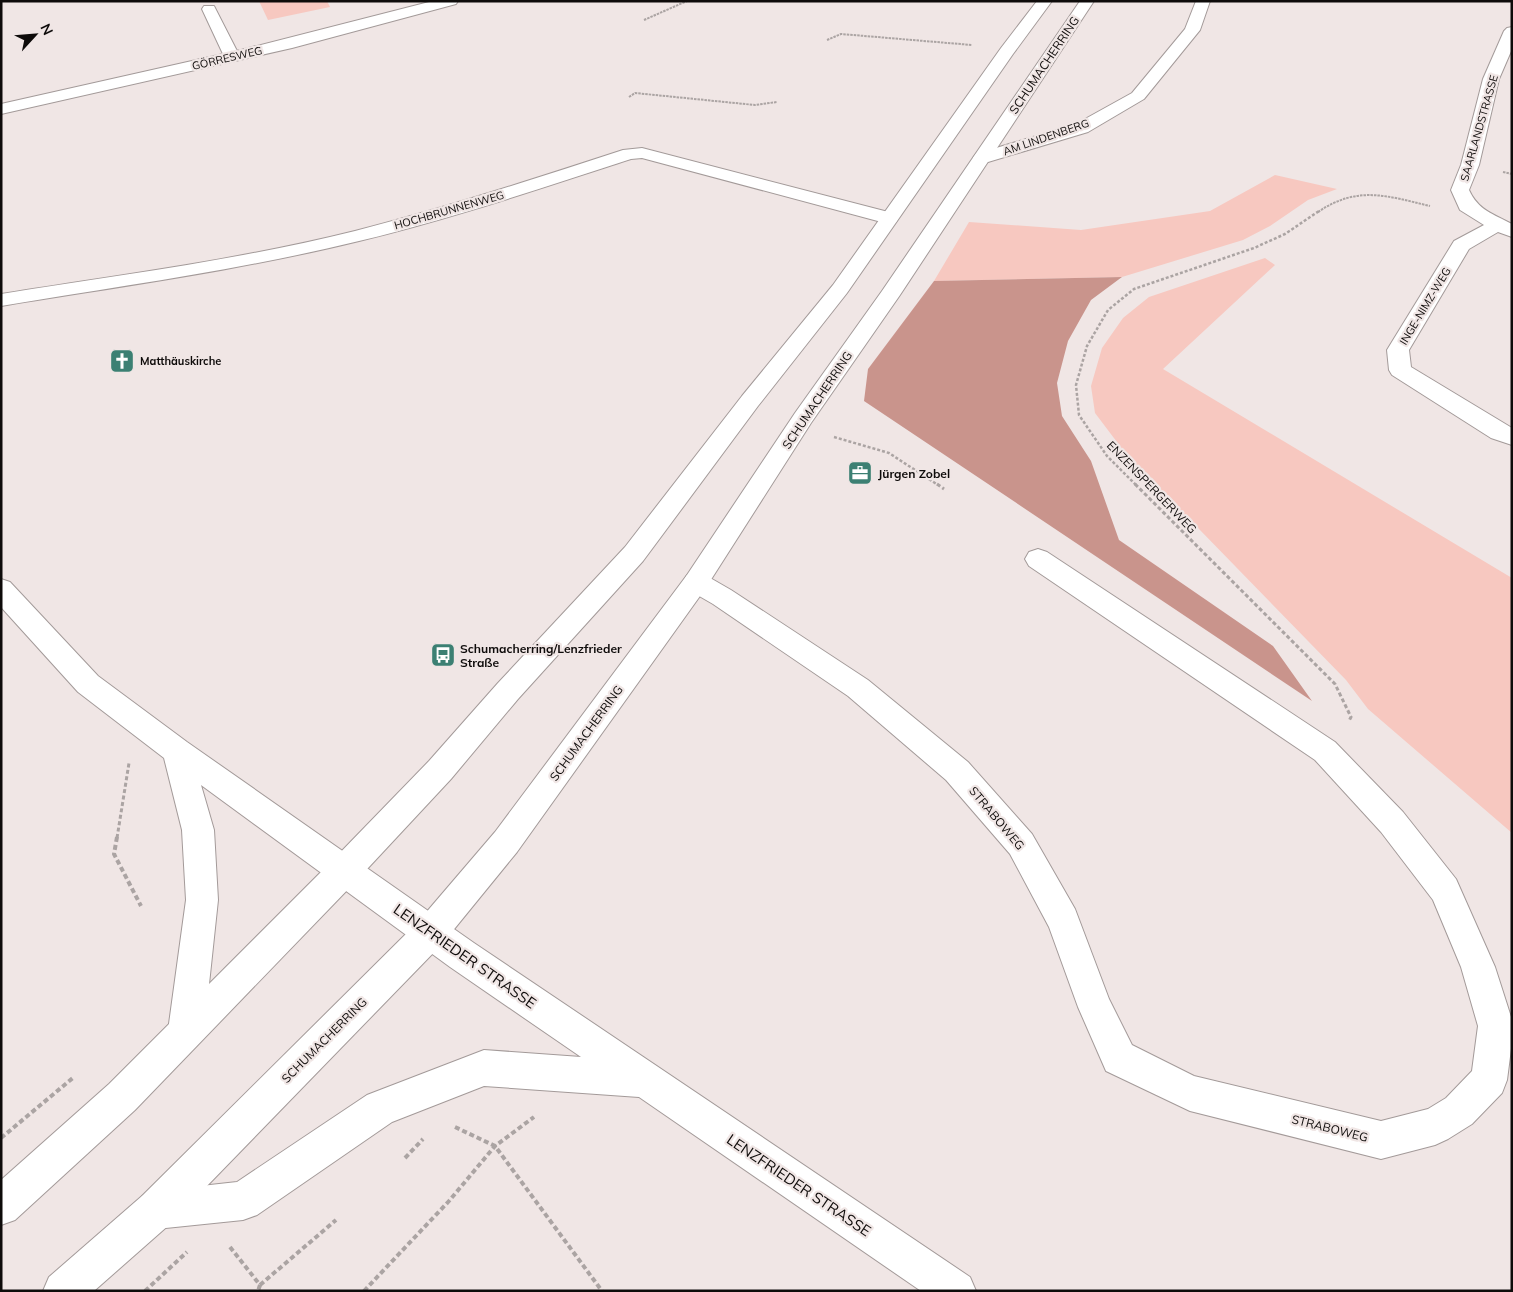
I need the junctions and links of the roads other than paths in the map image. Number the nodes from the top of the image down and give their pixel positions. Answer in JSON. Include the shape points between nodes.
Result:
{"nodes":[{"id":1,"x":451,"y":1,"type":"edge"},
{"id":2,"x":1045,"y":1,"type":"edge"},
{"id":3,"x":1087,"y":1,"type":"edge"},
{"id":4,"x":1203,"y":1,"type":"edge"},
{"id":5,"x":209,"y":9,"type":"dead end"},
{"id":6,"x":1512,"y":31,"type":"edge"},
{"id":7,"x":232,"y":57,"type":"junction"},
{"id":8,"x":1,"y":109,"type":"edge"},
{"id":9,"x":982,"y":158,"type":"junction"},
{"id":10,"x":889,"y":218,"type":"junction"},
{"id":11,"x":1497,"y":224,"type":"edge"},
{"id":12,"x":1,"y":300,"type":"edge"},
{"id":13,"x":1512,"y":437,"type":"edge"},
{"id":14,"x":1038,"y":559,"type":"dead end"},
{"id":15,"x":696,"y":582,"type":"junction"},
{"id":16,"x":1,"y":589,"type":"edge"},
{"id":17,"x":176,"y":751,"type":"junction"},
{"id":18,"x":344,"y":871,"type":"junction"},
{"id":19,"x":430,"y":933,"type":"junction"},
{"id":20,"x":186,"y":1031,"type":"junction"},
{"id":21,"x":643,"y":1079,"type":"junction"},
{"id":22,"x":1,"y":1206,"type":"edge"},
{"id":23,"x":156,"y":1210,"type":"junction"},
{"id":24,"x":63,"y":1291,"type":"edge"},
{"id":25,"x":956,"y":1291,"type":"edge"}],
"edges":[{"from":1,"to":7,"type":"street","name":"GÖRRESWEG"},
{"from":2,"to":10,"type":"street"},
{"from":3,"to":9,"type":"street","name":"SCHUMACHERRING"},
{"from":4,"to":9,"type":"street","name":"AM LINDENBERG","via":[[1192,30],[1138,96],[1082,128]]},
{"from":5,"to":7,"type":"street"},
{"from":6,"to":11,"type":"street","name":"SAARLANDSTRASSE","via":[[1491,79],[1470,165],[1460,190],[1467,206]]},
{"from":7,"to":8,"type":"street","name":"GÖRRESWEG"},
{"from":9,"to":15,"type":"street","name":"SCHUMACHERRING","via":[[803,418]]},
{"from":10,"to":12,"type":"street","name":"HOCHBRUNNENWEG","via":[[642,153],[629,154],[486,200],[357,236],[245,260]]},
{"from":10,"to":18,"type":"street","via":[[840,289],[634,554],[440,770]]},
{"from":11,"to":13,"type":"street","name":"INGE-NIMZ-WEG","via":[[1461,244],[1398,350],[1400,370]]},
{"from":14,"to":15,"type":"street","name":"STRABOWEG","via":[[1325,751],[1392,822],[1445,890],[1478,967],[1496,1026],[1489,1080],[1459,1111],[1436,1126],[1381,1140],[1190,1093],[1120,1058],[1095,1007],[1064,920],[1021,844],[957,771],[858,688]]},
{"from":15,"to":19,"type":"street","name":"SCHUMACHERRING","via":[[506,842]]},
{"from":16,"to":17,"type":"street","name":"LENZFRIEDER STRASSE","via":[[88,684]]},
{"from":17,"to":18,"type":"street","name":"LENZFRIEDER STRASSE"},
{"from":17,"to":20,"type":"street","via":[[198,830],[202,900]]},
{"from":18,"to":19,"type":"street","name":"LENZFRIEDER STRASSE"},
{"from":18,"to":20,"type":"street"},
{"from":19,"to":21,"type":"street","name":"LENZFRIEDER STRASSE"},
{"from":19,"to":23,"type":"street","name":"SCHUMACHERRING"},
{"from":20,"to":22,"type":"street","via":[[122,1097]]},
{"from":21,"to":23,"type":"street","via":[[484,1068],[380,1108],[243,1201]]},
{"from":21,"to":25,"type":"street","name":"LENZFRIEDER STRASSE"},
{"from":23,"to":24,"type":"street","name":"SCHUMACHERRING"}]}
